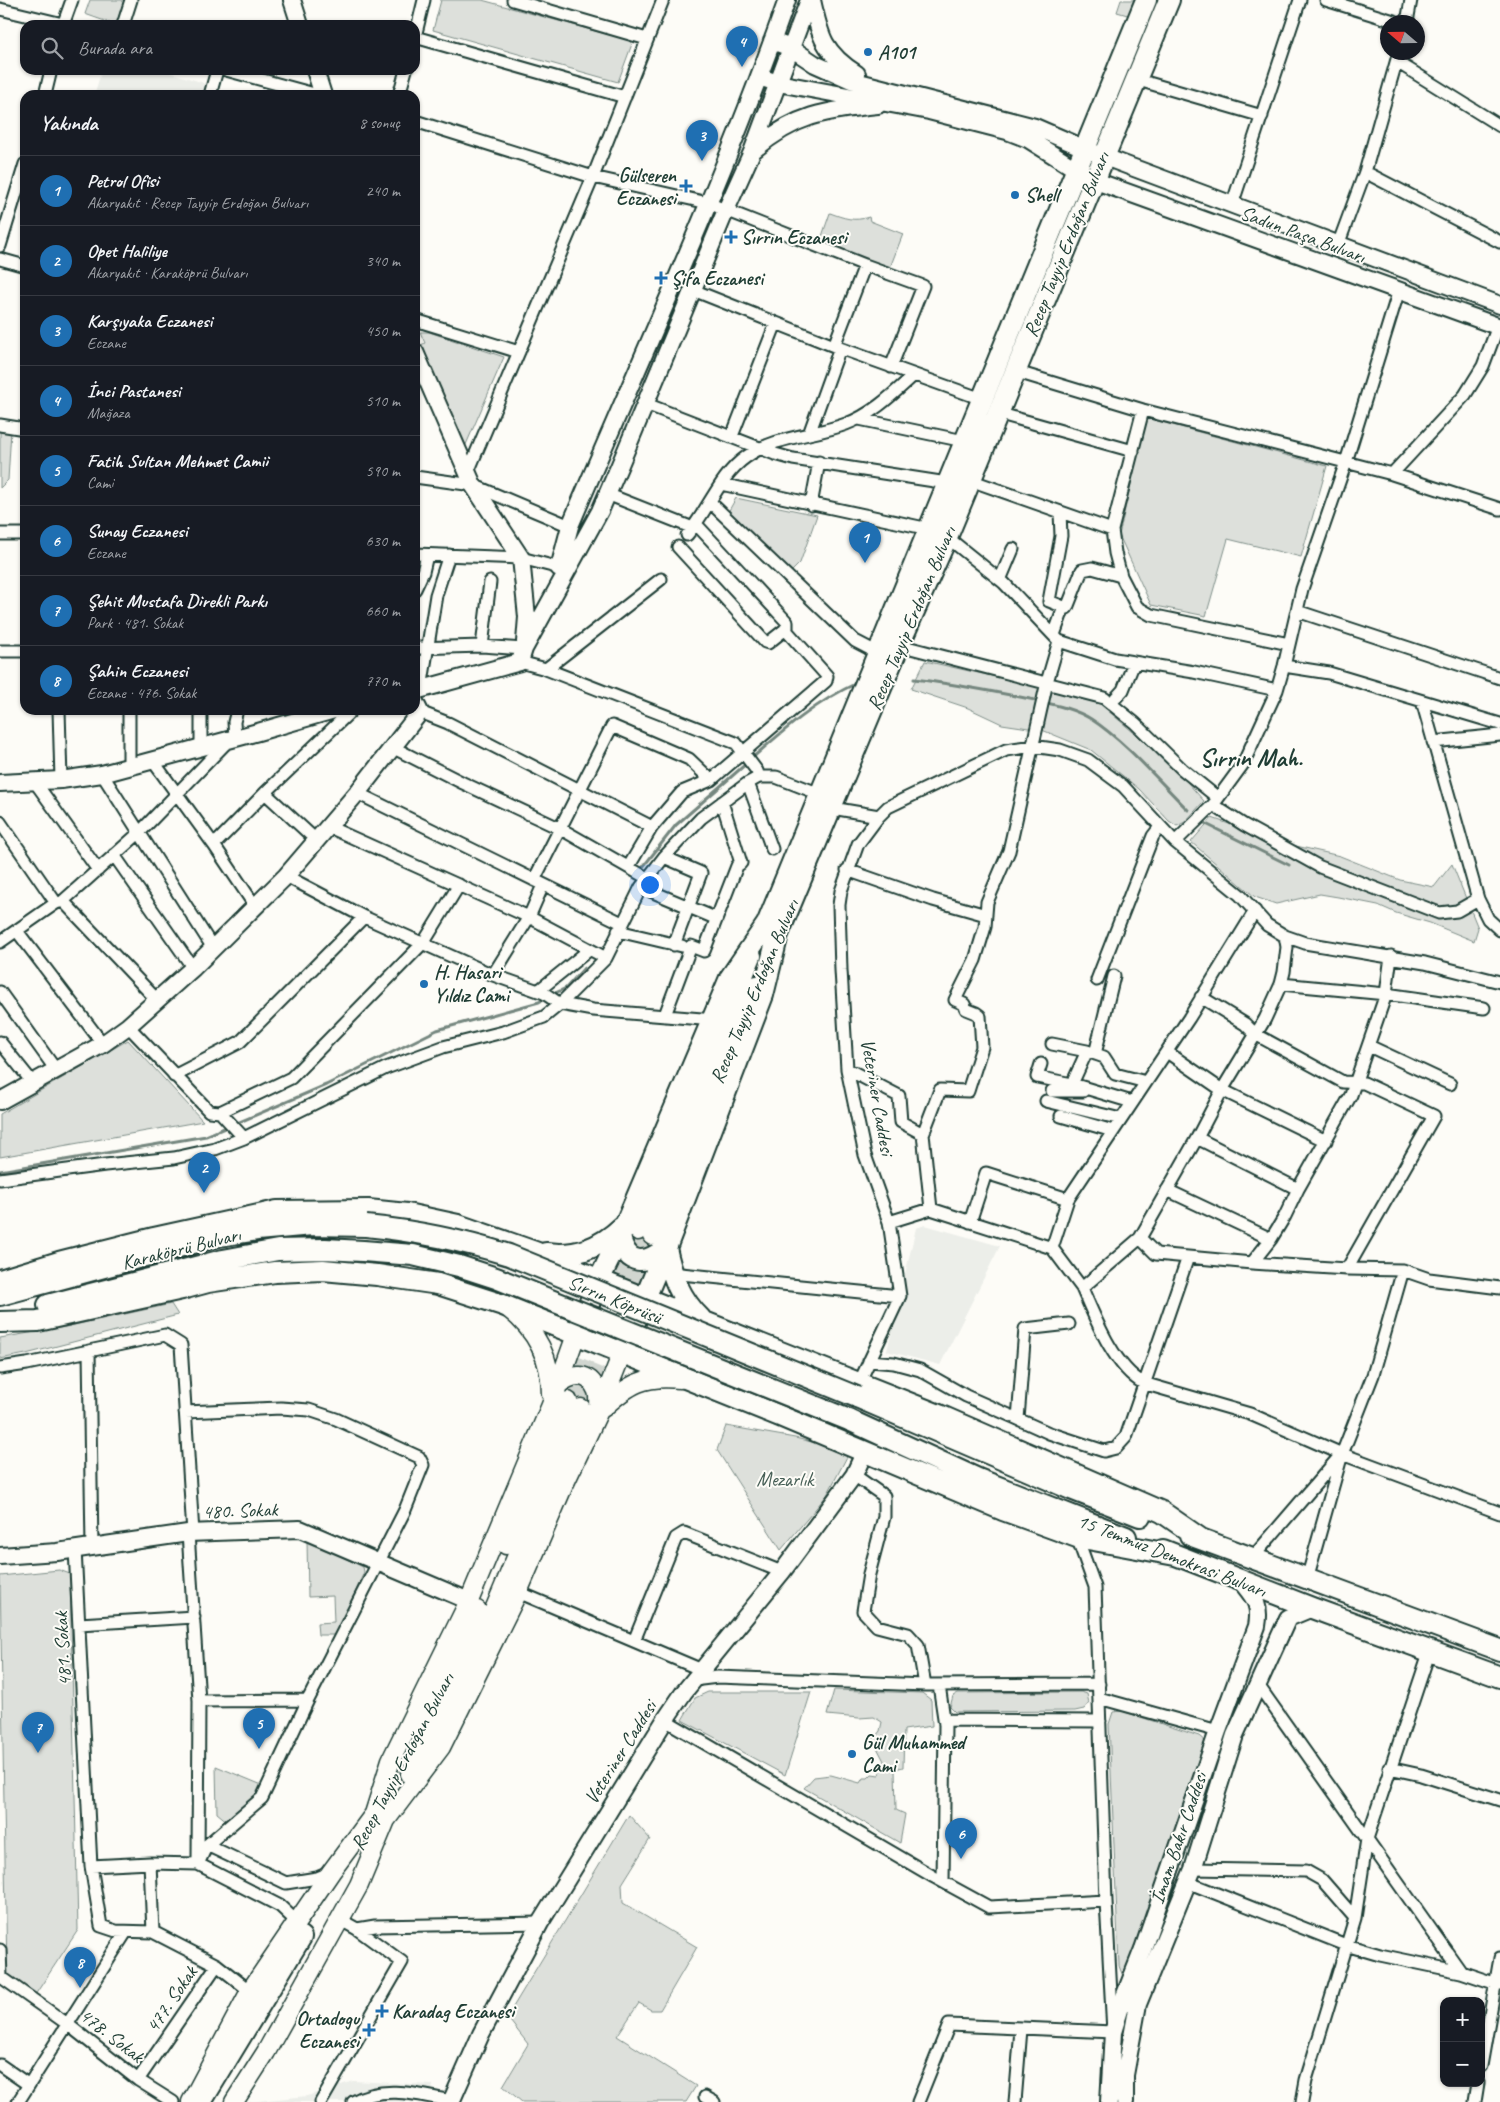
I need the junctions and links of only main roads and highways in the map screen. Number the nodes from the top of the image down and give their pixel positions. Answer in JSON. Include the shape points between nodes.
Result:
{"nodes":[{"id":1,"x":1146,"y":0,"type":"edge"},
{"id":2,"x":1168,"y":0,"type":"edge"},
{"id":3,"x":1093,"y":152,"type":"junction"},
{"id":4,"x":938,"y":533,"type":"junction"},
{"id":5,"x":826,"y":801,"type":"junction"},
{"id":6,"x":773,"y":929,"type":"junction"},
{"id":7,"x":366,"y":1226,"type":"joint"},
{"id":8,"x":640,"y":1235,"type":"junction"},
{"id":9,"x":363,"y":1251,"type":"joint"},
{"id":10,"x":535,"y":1252,"type":"junction"},
{"id":11,"x":0,"y":1280,"type":"edge"},
{"id":12,"x":598,"y":1280,"type":"junction"},
{"id":13,"x":0,"y":1295,"type":"edge"},
{"id":14,"x":644,"y":1298,"type":"junction"},
{"id":15,"x":503,"y":1305,"type":"junction"},
{"id":16,"x":0,"y":1318,"type":"edge"},
{"id":17,"x":702,"y":1320,"type":"junction"},
{"id":18,"x":0,"y":1322,"type":"edge"},
{"id":19,"x":576,"y":1335,"type":"junction"},
{"id":20,"x":622,"y":1353,"type":"junction"},
{"id":21,"x":693,"y":1381,"type":"junction"},
{"id":22,"x":558,"y":1385,"type":"junction"},
{"id":23,"x":858,"y":1390,"type":"junction"},
{"id":24,"x":575,"y":1404,"type":"tunnel mouth"},
{"id":25,"x":551,"y":1405,"type":"junction"},
{"id":26,"x":598,"y":1411,"type":"junction"},
{"id":27,"x":850,"y":1420,"type":"joint"},
{"id":28,"x":1176,"y":1555,"type":"junction"},
{"id":29,"x":1500,"y":1650,"type":"edge"},
{"id":30,"x":1500,"y":1677,"type":"edge"},
{"id":31,"x":380,"y":1817,"type":"junction"},
{"id":32,"x":303,"y":1935,"type":"junction"},
{"id":33,"x":191,"y":2102,"type":"edge"},
{"id":34,"x":200,"y":2102,"type":"edge"},
{"id":35,"x":216,"y":2102,"type":"edge"},
{"id":36,"x":234,"y":2102,"type":"edge"}],
"edges":[{"from":1,"to":3,"type":"highway","name":"Recep Tayyip Erdoğan Bulvarı"},
{"from":2,"to":3,"type":"highway","name":"Recep Tayyip Erdoğan Bulvarı","via":[[1135,79]]},
{"from":3,"to":4,"type":"highway","name":"Recep Tayyip Erdoğan Bulvarı","via":[[1093,180],[970,480]]},
{"from":3,"to":4,"type":"highway","name":"Recep Tayyip Erdoğan Bulvarı","via":[[1075,170],[947,483]]},
{"from":4,"to":5,"type":"highway","name":"Recep Tayyip Erdoğan Bulvarı","via":[[899,645]]},
{"from":4,"to":5,"type":"highway","name":"Recep Tayyip Erdoğan Bulvarı","via":[[878,653]]},
{"from":5,"to":6,"type":"highway","name":"Recep Tayyip Erdoğan Bulvarı"},
{"from":6,"to":8,"type":"main road","name":"Recep Tayyip Erdoğan Bulvarı","via":[[740,984]]},
{"from":6,"to":8,"type":"highway","via":[[763,995]]},
{"from":6,"to":8,"type":"highway","via":[[730,978]]},
{"from":7,"to":13,"type":"highway","name":"Karaköprü Bulvarı","via":[[312,1225],[219,1236]]},
{"from":7,"to":23,"type":"highway","name":"Sırrın Köprüsü","bridge":true,"via":[[415,1231],[509,1255]]},
{"from":8,"to":10,"type":"highway","via":[[564,1255]]},
{"from":8,"to":12,"type":"highway"},
{"from":8,"to":14,"type":"highway"},
{"from":8,"to":17,"type":"highway","via":[[671,1273],[690,1308]]},
{"from":9,"to":16,"type":"highway","name":"Karaköprü Bulvarı","via":[[278,1250],[223,1260]]},
{"from":9,"to":27,"type":"highway","name":"Sırrın Köprüsü","bridge":true,"via":[[413,1256],[496,1278]]},
{"from":10,"to":11,"type":"highway","via":[[458,1225],[407,1214],[336,1209],[277,1211],[154,1238]]},
{"from":10,"to":12,"type":"highway"},
{"from":12,"to":14,"type":"highway"},
{"from":12,"to":19,"type":"highway"},
{"from":14,"to":17,"type":"highway"},
{"from":14,"to":20,"type":"highway"},
{"from":15,"to":18,"type":"highway","via":[[438,1284],[323,1270],[275,1272],[208,1282],[38,1321]]},
{"from":15,"to":19,"type":"highway"},
{"from":15,"to":25,"type":"main road","via":[[532,1330],[542,1347],[549,1366]]},
{"from":17,"to":23,"type":"highway"},
{"from":19,"to":20,"type":"highway"},
{"from":19,"to":22,"type":"main road"},
{"from":20,"to":21,"type":"highway"},
{"from":20,"to":26,"type":"main road"},
{"from":21,"to":26,"type":"main road","via":[[660,1377],[632,1384]]},
{"from":21,"to":28,"type":"highway","via":[[1002,1510],[1077,1536]]},
{"from":22,"to":25,"type":"main road"},
{"from":22,"to":26,"type":"main road","via":[[567,1377],[584,1377],[598,1393]]},
{"from":23,"to":29,"type":"highway","name":"15 Temmuz Demokrasi Bulvarı","via":[[1071,1489]]},
{"from":24,"to":31,"type":"main road","name":"Recep Tayyip Erdoğan Bulvarı","via":[[549,1479],[494,1610]]},
{"from":25,"to":31,"type":"main road","via":[[469,1601],[391,1760]]},
{"from":26,"to":31,"type":"main road","via":[[518,1592],[440,1747]]},
{"from":27,"to":28,"type":"highway","name":"15 Temmuz Demokrasi Bulvarı","via":[[978,1479]]},
{"from":28,"to":30,"type":"highway","name":"15 Temmuz Demokrasi Bulvarı"},
{"from":31,"to":32,"type":"main road","name":"Recep Tayyip Erdoğan Bulvarı"},
{"from":31,"to":32,"type":"main road","via":[[331,1872]]},
{"from":31,"to":36,"type":"main road","via":[[359,1885],[266,2052]]},
{"from":32,"to":33,"type":"main road","via":[[250,1991]]},
{"from":32,"to":34,"type":"highway","name":"Recep Tayyip Erdoğan Bulvarı"},
{"from":32,"to":35,"type":"highway","name":"Recep Tayyip Erdoğan Bulvarı"}]}
